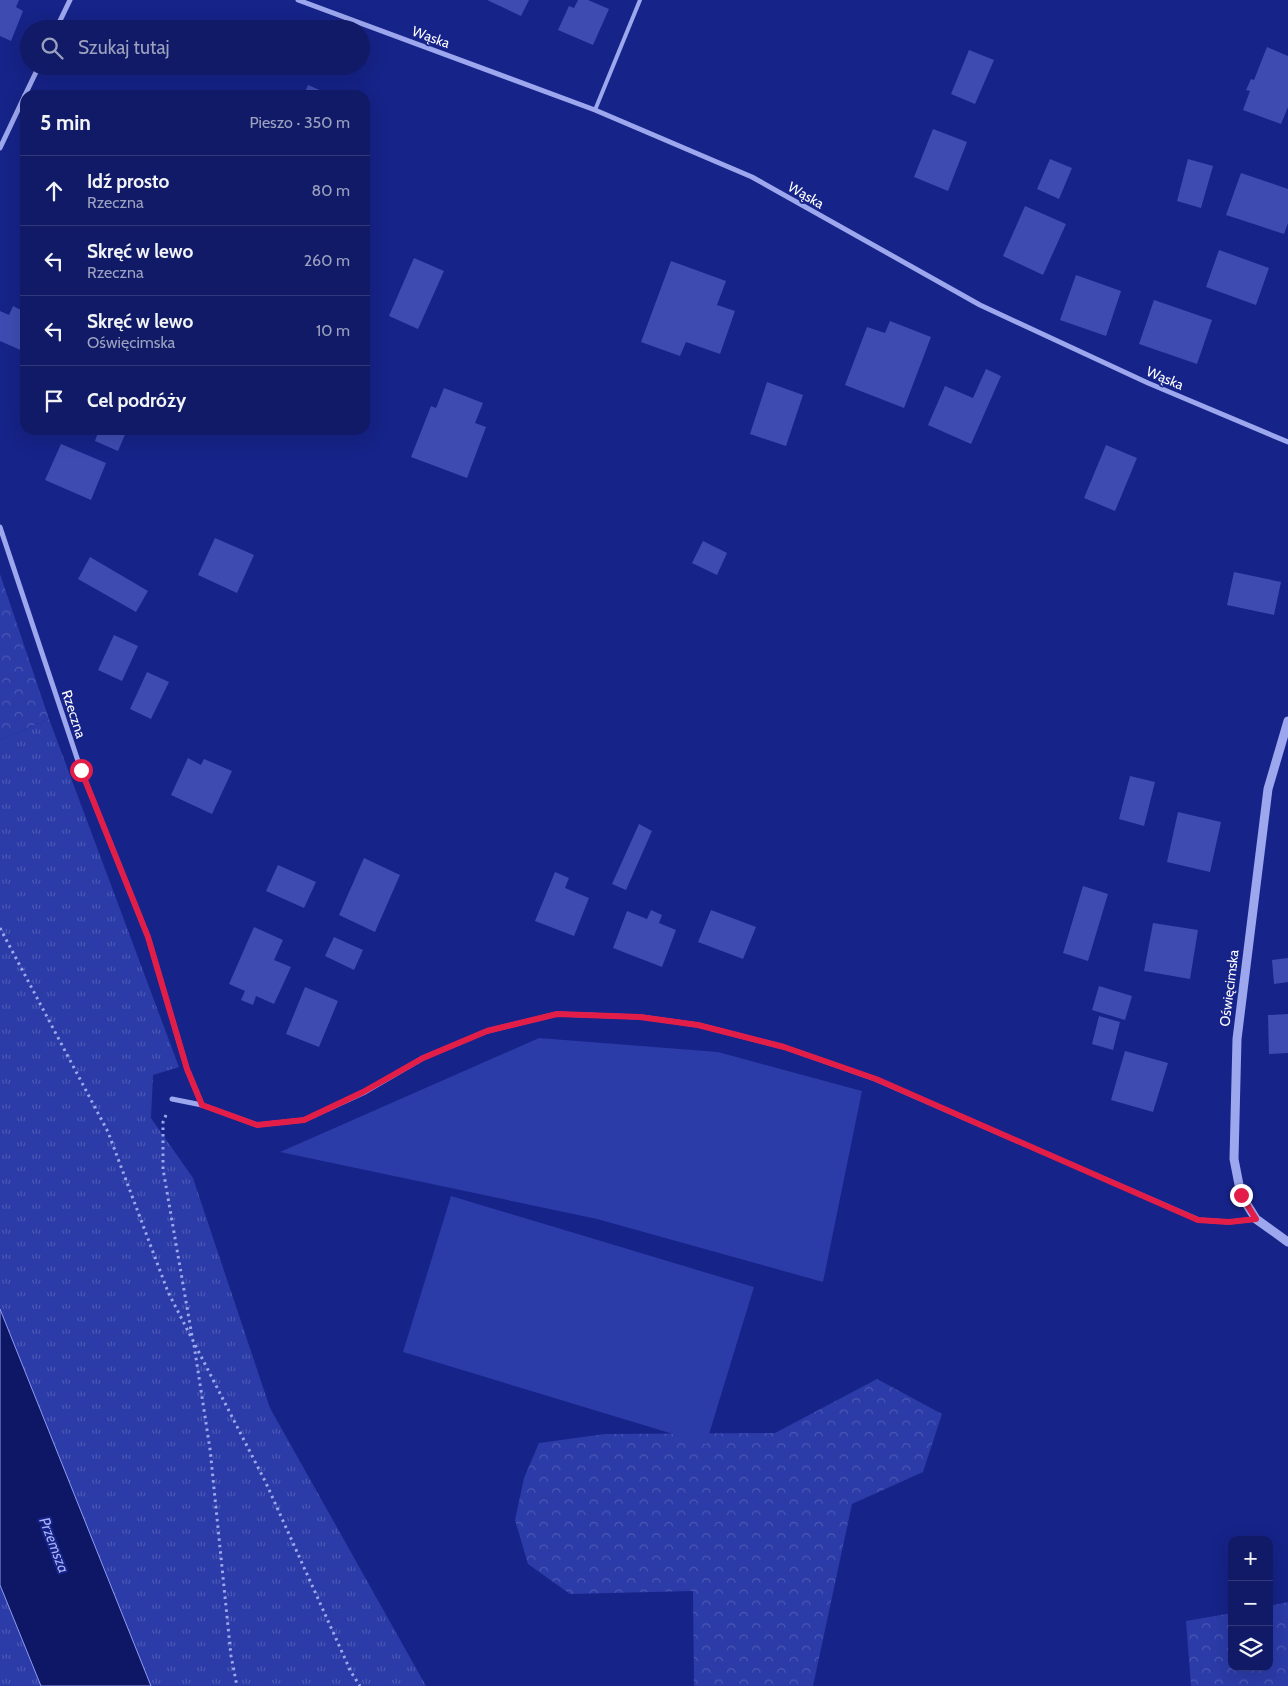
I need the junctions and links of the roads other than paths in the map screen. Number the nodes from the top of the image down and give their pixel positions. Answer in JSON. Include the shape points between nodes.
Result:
{"nodes":[{"id":1,"x":70,"y":0,"type":"edge"},
{"id":2,"x":298,"y":0,"type":"edge"},
{"id":3,"x":640,"y":0,"type":"edge"},
{"id":4,"x":60,"y":20,"type":"edge"},
{"id":5,"x":352,"y":20,"type":"edge"},
{"id":6,"x":370,"y":27,"type":"edge"},
{"id":7,"x":35,"y":75,"type":"edge"},
{"id":8,"x":27,"y":90,"type":"edge"},
{"id":9,"x":20,"y":106,"type":"edge"},
{"id":10,"x":595,"y":110,"type":"junction"},
{"id":11,"x":0,"y":148,"type":"edge"},
{"id":12,"x":1288,"y":442,"type":"edge"},
{"id":13,"x":0,"y":527,"type":"edge"},
{"id":14,"x":1288,"y":721,"type":"edge"},
{"id":15,"x":172,"y":1099,"type":"road end"},
{"id":16,"x":202,"y":1105,"type":"junction"},
{"id":17,"x":1256,"y":1219,"type":"junction"},
{"id":18,"x":1288,"y":1242,"type":"edge"}],
"edges":[{"from":1,"to":4,"type":"street"},
{"from":2,"to":5,"type":"street","name":"Wąska"},
{"from":3,"to":10,"type":"lane"},
{"from":6,"to":10,"type":"street","name":"Wąska"},
{"from":7,"to":8,"type":"street"},
{"from":9,"to":11,"type":"street"},
{"from":10,"to":12,"type":"street","name":"Wąska","via":[[752,177],[980,305],[1148,383]]},
{"from":13,"to":16,"type":"street","name":"Rzeczna","via":[[81,770],[148,937],[187,1069]]},
{"from":14,"to":17,"type":"street","name":"Oświęcimska","via":[[1268,789],[1237,1039],[1234,1159],[1241,1195]]},
{"from":15,"to":16,"type":"street"},
{"from":16,"to":17,"type":"street","via":[[257,1125],[304,1120],[423,1058],[487,1031],[557,1014],[640,1017],[698,1025],[784,1047],[876,1079],[1198,1220],[1229,1222]]},
{"from":17,"to":18,"type":"street","name":"Oświęcimska"}]}
